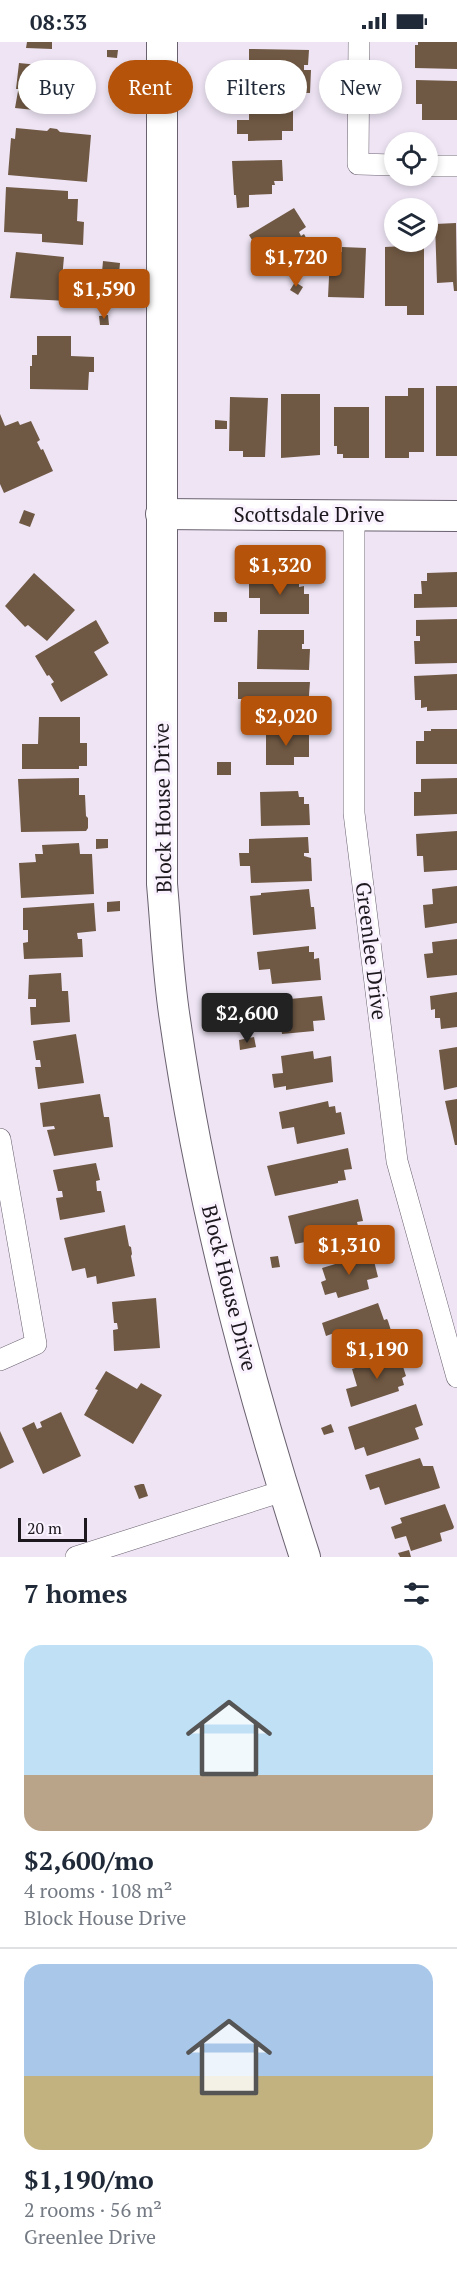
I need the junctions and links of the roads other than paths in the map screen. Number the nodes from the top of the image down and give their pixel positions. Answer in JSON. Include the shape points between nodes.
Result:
{"nodes":[{"id":1,"x":162,"y":42,"type":"edge"},
{"id":2,"x":359,"y":42,"type":"edge"},
{"id":3,"x":384,"y":165,"type":"edge"},
{"id":4,"x":438,"y":166,"type":"edge"},
{"id":5,"x":457,"y":166,"type":"edge"},
{"id":6,"x":161,"y":514,"type":"junction"},
{"id":7,"x":354,"y":516,"type":"junction"},
{"id":8,"x":457,"y":516,"type":"edge"},
{"id":9,"x":0,"y":1139,"type":"edge"},
{"id":10,"x":0,"y":1360,"type":"edge"},
{"id":11,"x":457,"y":1377,"type":"edge"},
{"id":12,"x":283,"y":1491,"type":"junction"},
{"id":13,"x":76,"y":1557,"type":"edge"},
{"id":14,"x":304,"y":1557,"type":"edge"}],
"edges":[{"from":1,"to":6,"type":"street","name":"Block House Drive"},
{"from":2,"to":3,"type":"street","via":[[358,164]]},
{"from":4,"to":5,"type":"street"},
{"from":6,"to":7,"type":"street","name":"Scottsdale Drive"},
{"from":6,"to":12,"type":"street","name":"Block House Drive","via":[[162,884],[174,1018],[196,1152],[230,1303]]},
{"from":7,"to":8,"type":"street","name":"Scottsdale Drive"},
{"from":7,"to":11,"type":"street","name":"Greenlee Drive","via":[[356,824],[397,1161]]},
{"from":9,"to":10,"type":"street","via":[[36,1344]]},
{"from":12,"to":13,"type":"street"},
{"from":12,"to":14,"type":"street","name":"Block House Drive"}]}
